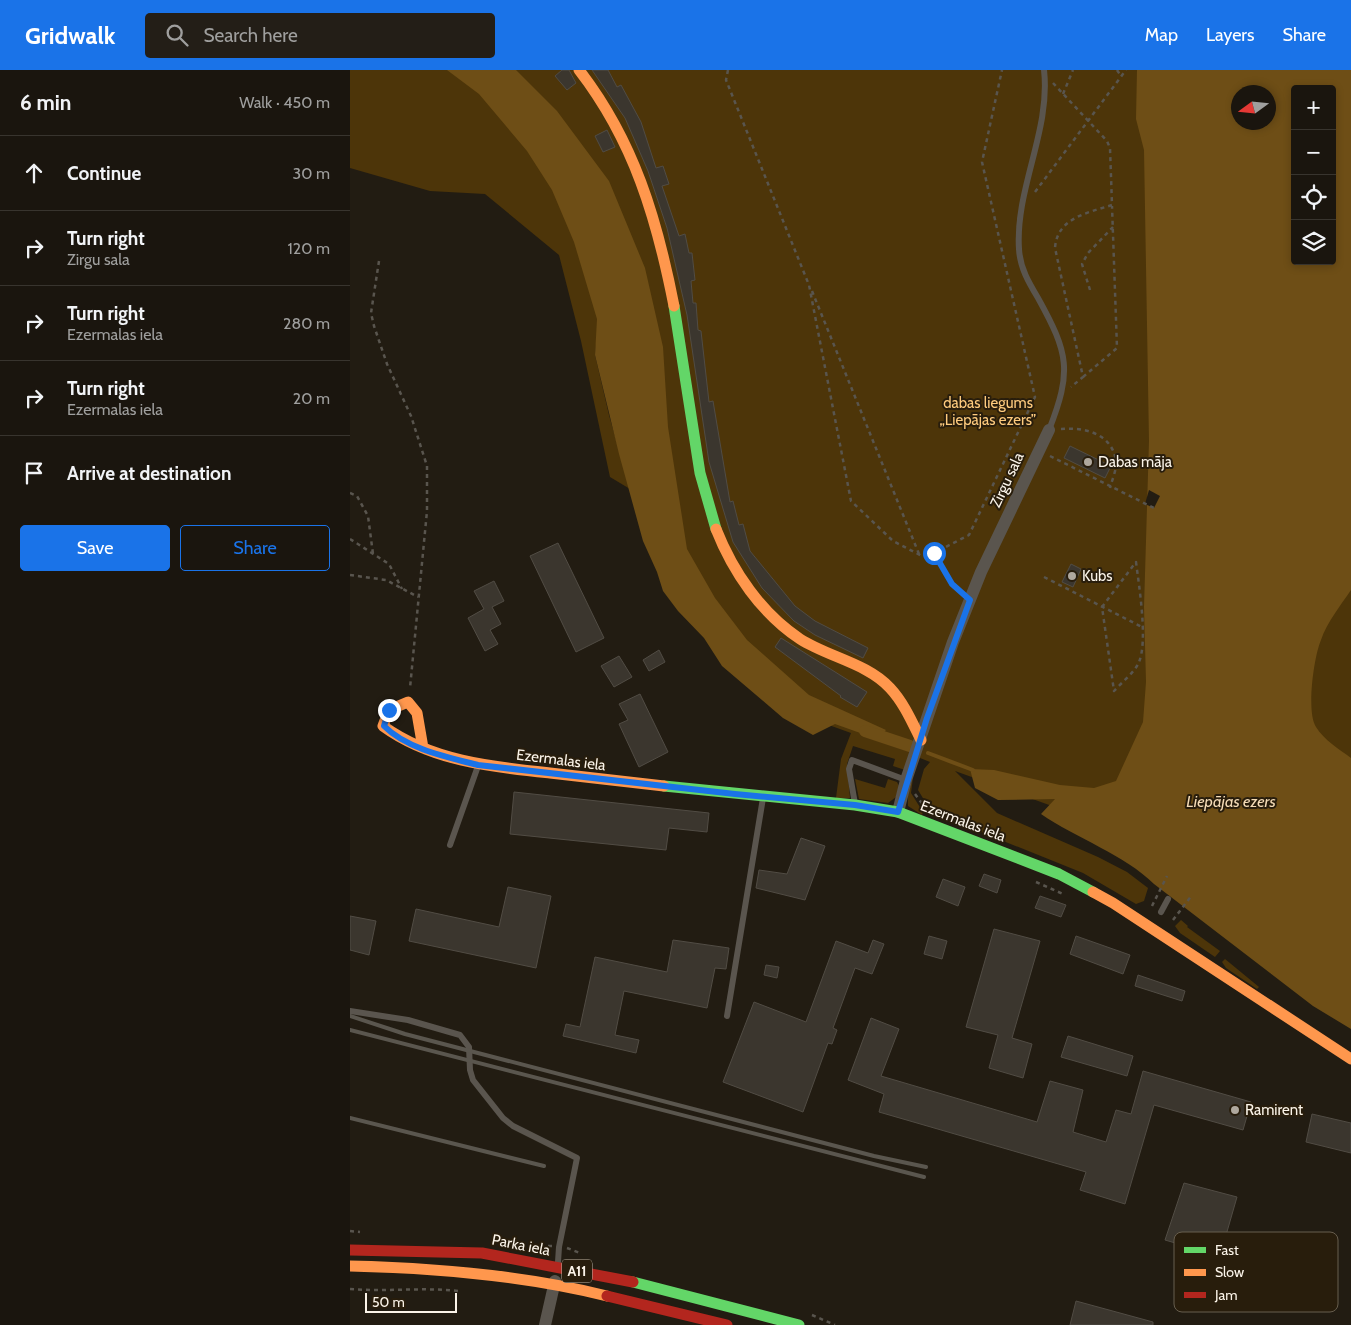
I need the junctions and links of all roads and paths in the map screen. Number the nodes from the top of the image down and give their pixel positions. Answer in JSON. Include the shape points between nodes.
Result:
{"nodes":[{"id":1,"x":579,"y":70,"type":"edge"},
{"id":2,"x":728,"y":70,"type":"edge"},
{"id":3,"x":1002,"y":70,"type":"edge"},
{"id":4,"x":1073,"y":70,"type":"edge"},
{"id":5,"x":1117,"y":70,"type":"edge"},
{"id":6,"x":1126,"y":70,"type":"edge"},
{"id":7,"x":1044,"y":72,"type":"edge"},
{"id":8,"x":1121,"y":76,"type":"junction"},
{"id":9,"x":1063,"y":94,"type":"junction"},
{"id":10,"x":1088,"y":121,"type":"junction"},
{"id":11,"x":1112,"y":205,"type":"junction"},
{"id":12,"x":1023,"y":208,"type":"junction"},
{"id":13,"x":1113,"y":227,"type":"junction"},
{"id":14,"x":378,"y":261,"type":"dead end"},
{"id":15,"x":809,"y":285,"type":"junction"},
{"id":16,"x":1090,"y":290,"type":"dead end"},
{"id":17,"x":1083,"y":377,"type":"junction"},
{"id":18,"x":1062,"y":394,"type":"junction"},
{"id":19,"x":1049,"y":430,"type":"junction"},
{"id":20,"x":1039,"y":450,"type":"junction"},
{"id":21,"x":1110,"y":488,"type":"junction"},
{"id":22,"x":350,"y":494,"type":"edge"},
{"id":23,"x":1154,"y":508,"type":"dead end"},
{"id":24,"x":350,"y":539,"type":"edge"},
{"id":25,"x":934,"y":553,"type":"junction"},
{"id":26,"x":373,"y":554,"type":"junction"},
{"id":27,"x":920,"y":556,"type":"junction"},
{"id":28,"x":350,"y":575,"type":"edge"},
{"id":29,"x":1044,"y":577,"type":"dead end"},
{"id":30,"x":402,"y":589,"type":"junction"},
{"id":31,"x":418,"y":598,"type":"junction"},
{"id":32,"x":970,"y":600,"type":"junction"},
{"id":33,"x":1102,"y":607,"type":"junction"},
{"id":34,"x":1142,"y":627,"type":"junction"},
{"id":35,"x":408,"y":702,"type":"junction"},
{"id":36,"x":922,"y":740,"type":"junction"},
{"id":37,"x":423,"y":748,"type":"junction"},
{"id":38,"x":478,"y":765,"type":"junction"},
{"id":39,"x":911,"y":784,"type":"junction"},
{"id":40,"x":763,"y":797,"type":"junction"},
{"id":41,"x":855,"y":805,"type":"junction"},
{"id":42,"x":898,"y":812,"type":"junction"},
{"id":43,"x":927,"y":812,"type":"dead end"},
{"id":44,"x":450,"y":845,"type":"dead end"},
{"id":45,"x":1167,"y":876,"type":"dead end"},
{"id":46,"x":1030,"y":880,"type":"dead end"},
{"id":47,"x":1192,"y":895,"type":"dead end"},
{"id":48,"x":1070,"y":898,"type":"dead end"},
{"id":49,"x":1168,"y":899,"type":"dead end"},
{"id":50,"x":1152,"y":906,"type":"dead end"},
{"id":51,"x":1161,"y":912,"type":"dead end"},
{"id":52,"x":1173,"y":920,"type":"dead end"},
{"id":53,"x":350,"y":1011,"type":"edge"},
{"id":54,"x":727,"y":1016,"type":"dead end"},
{"id":55,"x":1351,"y":1059,"type":"edge"},
{"id":56,"x":350,"y":1250,"type":"edge"},
{"id":57,"x":350,"y":1266,"type":"edge"},
{"id":58,"x":558,"y":1267,"type":"junction"},
{"id":59,"x":554,"y":1285,"type":"junction"},
{"id":60,"x":350,"y":1289,"type":"edge"},
{"id":61,"x":465,"y":1291,"type":"dead end"},
{"id":62,"x":545,"y":1325,"type":"edge"},
{"id":63,"x":727,"y":1325,"type":"edge"},
{"id":64,"x":799,"y":1325,"type":"edge"}],
"edges":[{"from":1,"to":36,"type":"main road","via":[[614,121],[631,157],[653,221],[676,315],[701,482],[722,545],[734,567],[771,615],[796,635],[877,677],[891,688]]},
{"from":2,"to":15,"type":"path","via":[[726,80]]},
{"from":3,"to":25,"type":"path","via":[[982,162],[1035,397],[969,535]]},
{"from":4,"to":9,"type":"path"},
{"from":5,"to":8,"type":"path"},
{"from":6,"to":8,"type":"path"},
{"from":7,"to":9,"type":"path"},
{"from":7,"to":12,"type":"lane","name":"Zirgu sala","via":[[1042,109]]},
{"from":8,"to":10,"type":"path"},
{"from":9,"to":10,"type":"path"},
{"from":10,"to":11,"type":"path","via":[[1110,148]]},
{"from":10,"to":12,"type":"path"},
{"from":11,"to":13,"type":"path"},
{"from":11,"to":17,"type":"path","via":[[1069,220],[1056,238],[1055,248]]},
{"from":12,"to":18,"type":"lane","name":"Zirgu sala","via":[[1019,227],[1022,266],[1063,352]]},
{"from":13,"to":16,"type":"path","via":[[1082,264]]},
{"from":13,"to":17,"type":"path","via":[[1117,348]]},
{"from":14,"to":31,"type":"path","via":[[371,313],[428,466]]},
{"from":15,"to":27,"type":"path"},
{"from":15,"to":27,"type":"path","via":[[851,501],[892,541]]},
{"from":17,"to":18,"type":"path"},
{"from":18,"to":19,"type":"lane","name":"Zirgu sala"},
{"from":19,"to":20,"type":"street","name":"Zirgu sala"},
{"from":19,"to":21,"type":"path","via":[[1078,428],[1092,431],[1104,439],[1116,463]]},
{"from":20,"to":21,"type":"path"},
{"from":20,"to":32,"type":"street","name":"Zirgu sala"},
{"from":21,"to":23,"type":"path"},
{"from":22,"to":26,"type":"path","via":[[357,496],[368,516]]},
{"from":24,"to":26,"type":"path"},
{"from":25,"to":27,"type":"path"},
{"from":25,"to":32,"type":"path","via":[[952,584]]},
{"from":26,"to":30,"type":"path","via":[[389,564]]},
{"from":28,"to":30,"type":"path","via":[[386,580]]},
{"from":29,"to":33,"type":"path"},
{"from":30,"to":31,"type":"path"},
{"from":31,"to":35,"type":"path"},
{"from":32,"to":36,"type":"street","name":"Zirgu sala","via":[[947,659]]},
{"from":33,"to":34,"type":"path"},
{"from":33,"to":34,"type":"path","via":[[1136,562]]},
{"from":33,"to":34,"type":"path","via":[[1114,691],[1139,663]]},
{"from":35,"to":37,"type":"main road","via":[[417,712]]},
{"from":35,"to":37,"type":"main road","name":"Ezermalas iela","via":[[389,710],[384,726],[393,735]]},
{"from":36,"to":39,"type":"street","name":"Zirgu sala"},
{"from":37,"to":38,"type":"main road","name":"Ezermalas iela"},
{"from":38,"to":40,"type":"main road","name":"Ezermalas iela"},
{"from":38,"to":44,"type":"lane"},
{"from":39,"to":41,"type":"lane","via":[[852,760],[849,769]]},
{"from":39,"to":42,"type":"street","name":"Zirgu sala"},
{"from":39,"to":43,"type":"path"},
{"from":40,"to":41,"type":"main road","name":"Ezermalas iela"},
{"from":40,"to":54,"type":"lane"},
{"from":41,"to":42,"type":"main road","name":"Ezermalas iela"},
{"from":42,"to":55,"type":"main road","name":"Ezermalas iela","via":[[1050,870],[1083,886]]},
{"from":45,"to":50,"type":"path"},
{"from":46,"to":48,"type":"path"},
{"from":47,"to":52,"type":"path"},
{"from":49,"to":51,"type":"lane"},
{"from":53,"to":58,"type":"lane","via":[[408,1020],[460,1035],[469,1047],[473,1080],[503,1118],[577,1158]]},
{"from":56,"to":58,"type":"main road","name":"Parka iela","number":"A11","via":[[482,1253]]},
{"from":57,"to":59,"type":"main road","number":"A11","via":[[431,1268]]},
{"from":58,"to":59,"type":"street"},
{"from":58,"to":64,"type":"main road","name":"Parka iela","number":"A11","via":[[617,1278]]},
{"from":59,"to":62,"type":"street"},
{"from":59,"to":63,"type":"main road","number":"A11"},
{"from":60,"to":61,"type":"path"}]}
